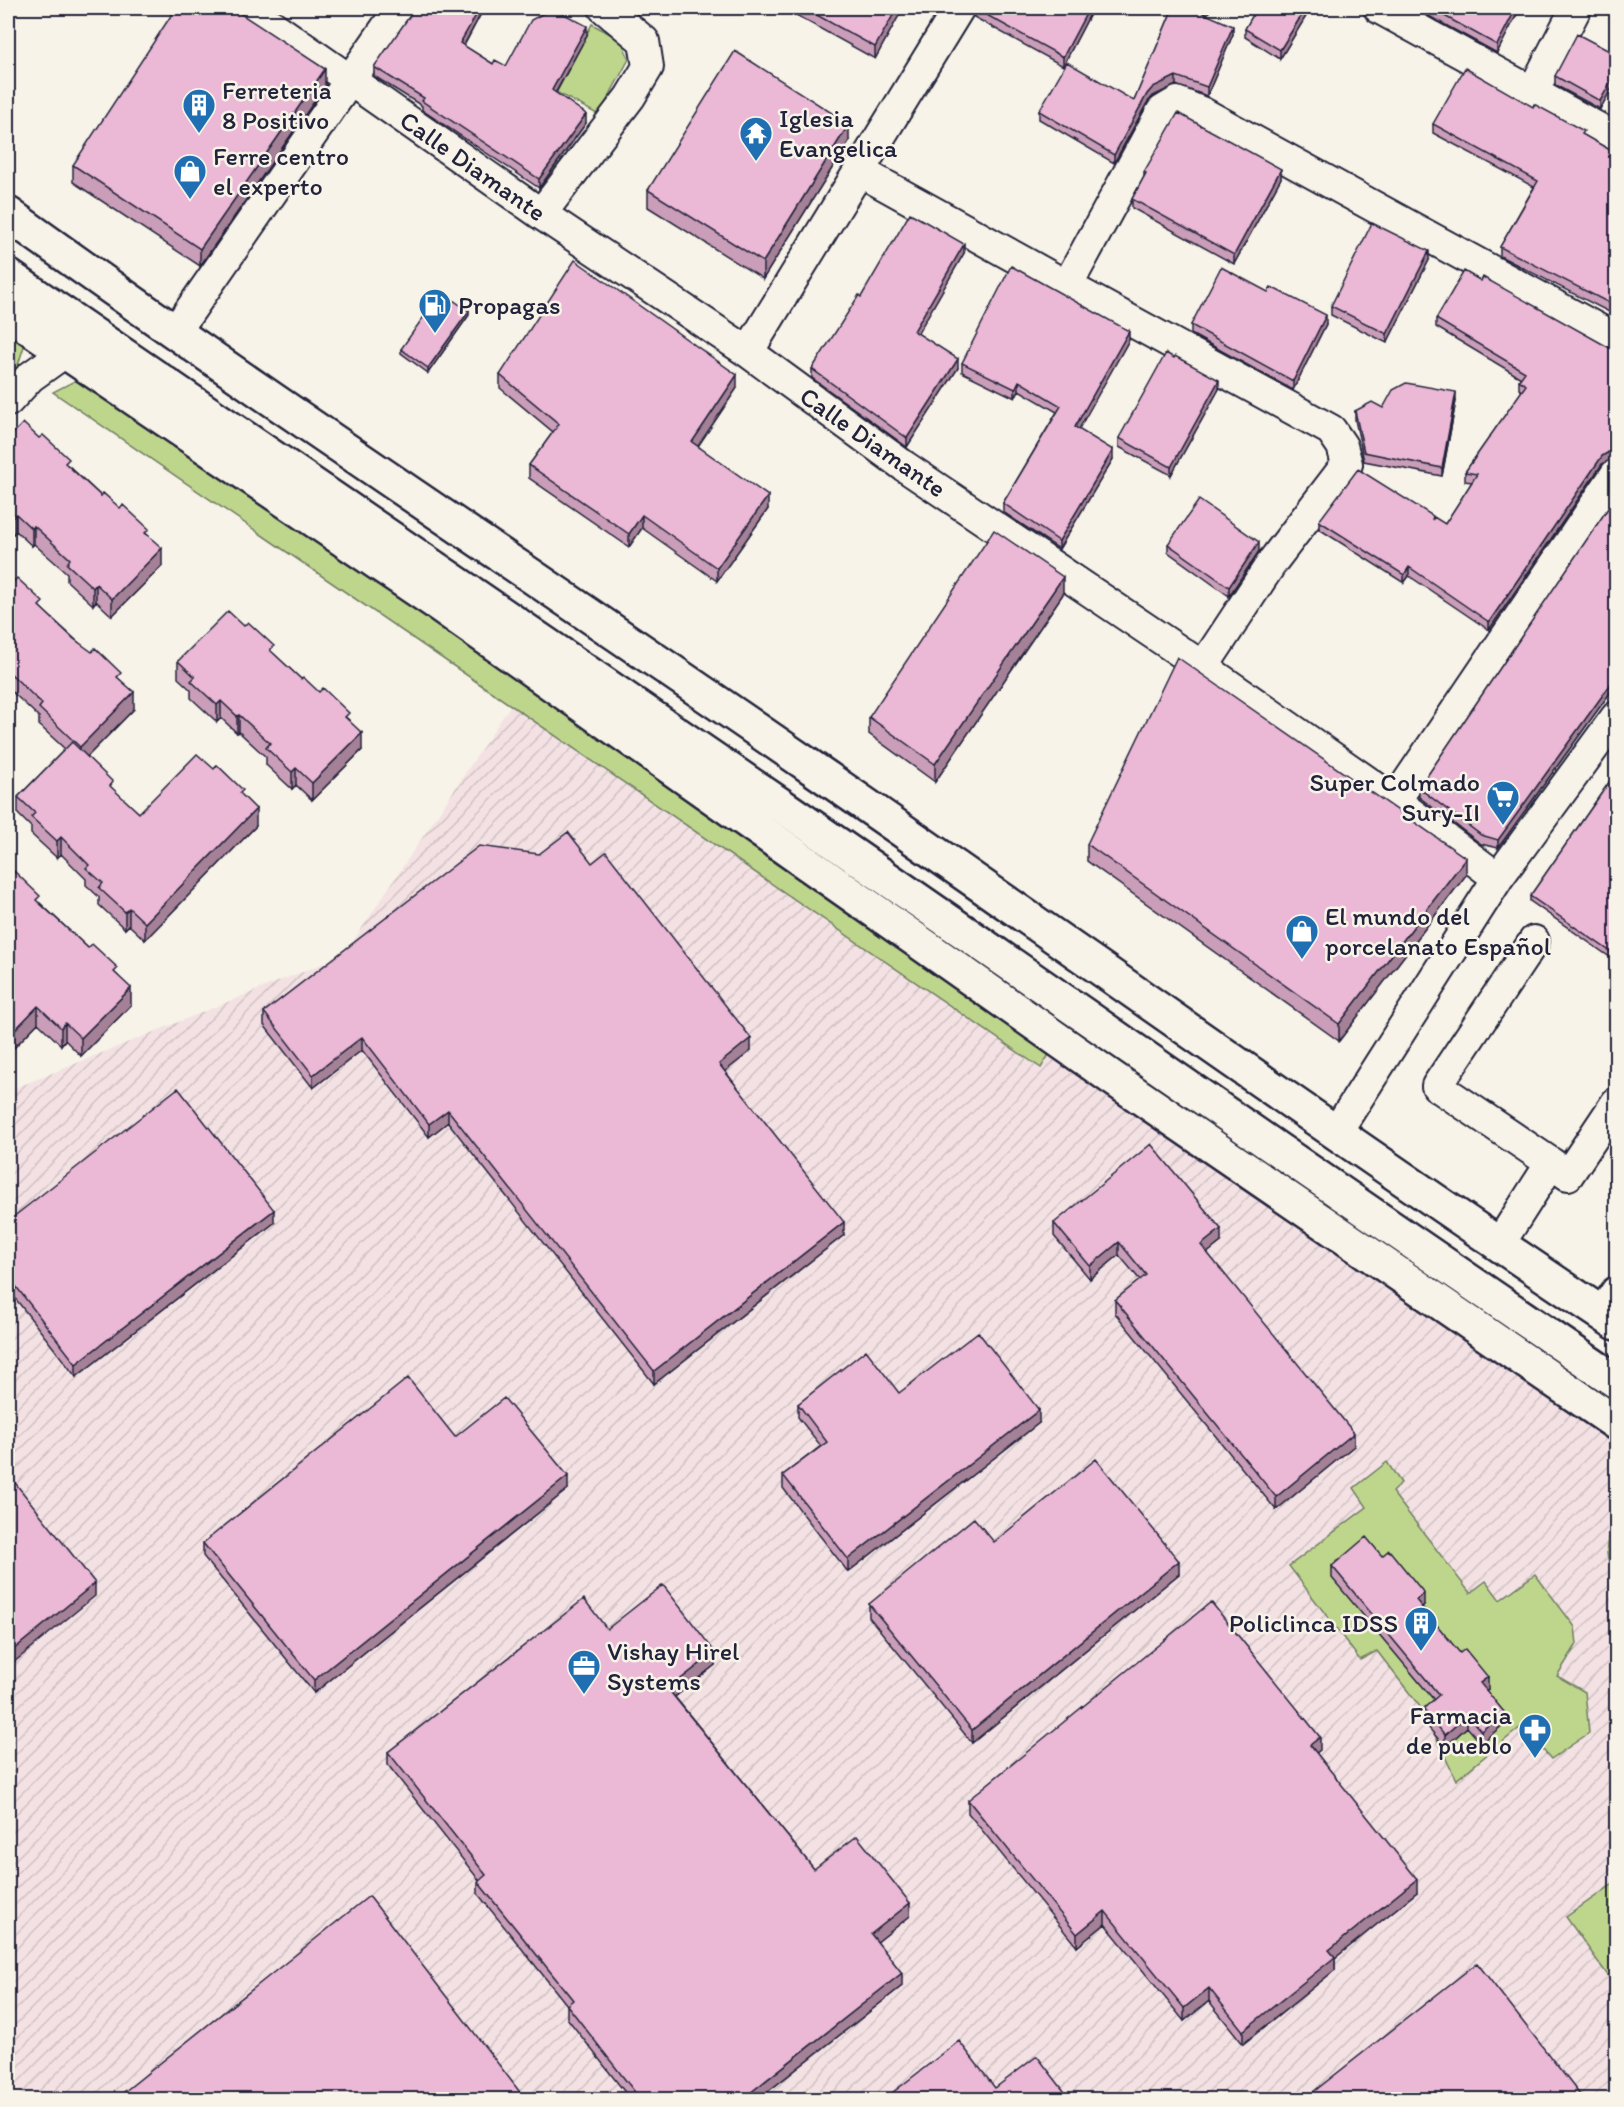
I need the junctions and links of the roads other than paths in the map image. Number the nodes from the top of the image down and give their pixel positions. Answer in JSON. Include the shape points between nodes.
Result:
{"nodes":[{"id":1,"x":247,"y":8,"type":"edge"},
{"id":2,"x":400,"y":8,"type":"edge"},
{"id":3,"x":604,"y":8,"type":"edge"},
{"id":4,"x":959,"y":8,"type":"edge"},
{"id":5,"x":1379,"y":8,"type":"edge"},
{"id":6,"x":1576,"y":8,"type":"edge"},
{"id":7,"x":350,"y":81,"type":"junction"},
{"id":8,"x":1533,"y":91,"type":"junction"},
{"id":9,"x":1617,"y":138,"type":"edge"},
{"id":10,"x":861,"y":172,"type":"junction"},
{"id":11,"x":8,"y":214,"type":"edge"},
{"id":12,"x":541,"y":214,"type":"junction"},
{"id":13,"x":8,"y":276,"type":"edge"},
{"id":14,"x":1067,"y":286,"type":"junction"},
{"id":15,"x":8,"y":313,"type":"edge"},
{"id":16,"x":175,"y":332,"type":"junction"},
{"id":17,"x":1617,"y":339,"type":"edge"},
{"id":18,"x":65,"y":352,"type":"junction"},
{"id":19,"x":748,"y":352,"type":"junction"},
{"id":20,"x":8,"y":400,"type":"edge"},
{"id":21,"x":1617,"y":474,"type":"edge"},
{"id":22,"x":1203,"y":667,"type":"junction"},
{"id":23,"x":1617,"y":717,"type":"edge"},
{"id":24,"x":1395,"y":801,"type":"junction"},
{"id":25,"x":1498,"y":878,"type":"junction"},
{"id":26,"x":1534,"y":941,"type":"dead end"},
{"id":27,"x":1617,"y":1103,"type":"edge"},
{"id":28,"x":1337,"y":1131,"type":"junction"},
{"id":29,"x":1551,"y":1163,"type":"junction"},
{"id":30,"x":1500,"y":1243,"type":"junction"},
{"id":31,"x":1612,"y":1310,"type":"edge"},
{"id":32,"x":1617,"y":1381,"type":"edge"},
{"id":33,"x":1617,"y":1422,"type":"edge"}],
"edges":[{"from":1,"to":7,"type":"street","name":"Calle Diamante"},
{"from":2,"to":7,"type":"street"},
{"from":3,"to":12,"type":"street","via":[[644,41],[648,67],[630,97]]},
{"from":4,"to":10,"type":"street"},
{"from":5,"to":8,"type":"street"},
{"from":6,"to":8,"type":"street"},
{"from":7,"to":12,"type":"street","name":"Calle Diamante"},
{"from":7,"to":16,"type":"street"},
{"from":8,"to":9,"type":"street"},
{"from":10,"to":14,"type":"street"},
{"from":10,"to":19,"type":"street"},
{"from":11,"to":16,"type":"main road"},
{"from":12,"to":19,"type":"street","name":"Calle Diamante"},
{"from":13,"to":32,"type":"main road"},
{"from":14,"to":17,"type":"street","via":[[1162,111],[1177,102]]},
{"from":14,"to":22,"type":"street","via":[[1331,430],[1342,446],[1347,464],[1273,561]]},
{"from":15,"to":18,"type":"main road"},
{"from":16,"to":28,"type":"main road"},
{"from":18,"to":20,"type":"street","via":[[30,377]]},
{"from":18,"to":33,"type":"main road","via":[[434,601],[1103,1072]]},
{"from":19,"to":22,"type":"street","name":"Calle Diamante","via":[[904,466]]},
{"from":21,"to":24,"type":"street"},
{"from":22,"to":24,"type":"street","name":"Calle Diamante"},
{"from":23,"to":25,"type":"street"},
{"from":24,"to":25,"type":"street","name":"Calle Diamante"},
{"from":25,"to":28,"type":"street"},
{"from":26,"to":29,"type":"street","via":[[1437,1086]]},
{"from":27,"to":29,"type":"street","via":[[1568,1174]]},
{"from":28,"to":30,"type":"main road"},
{"from":29,"to":30,"type":"street"},
{"from":30,"to":31,"type":"main road"}]}
